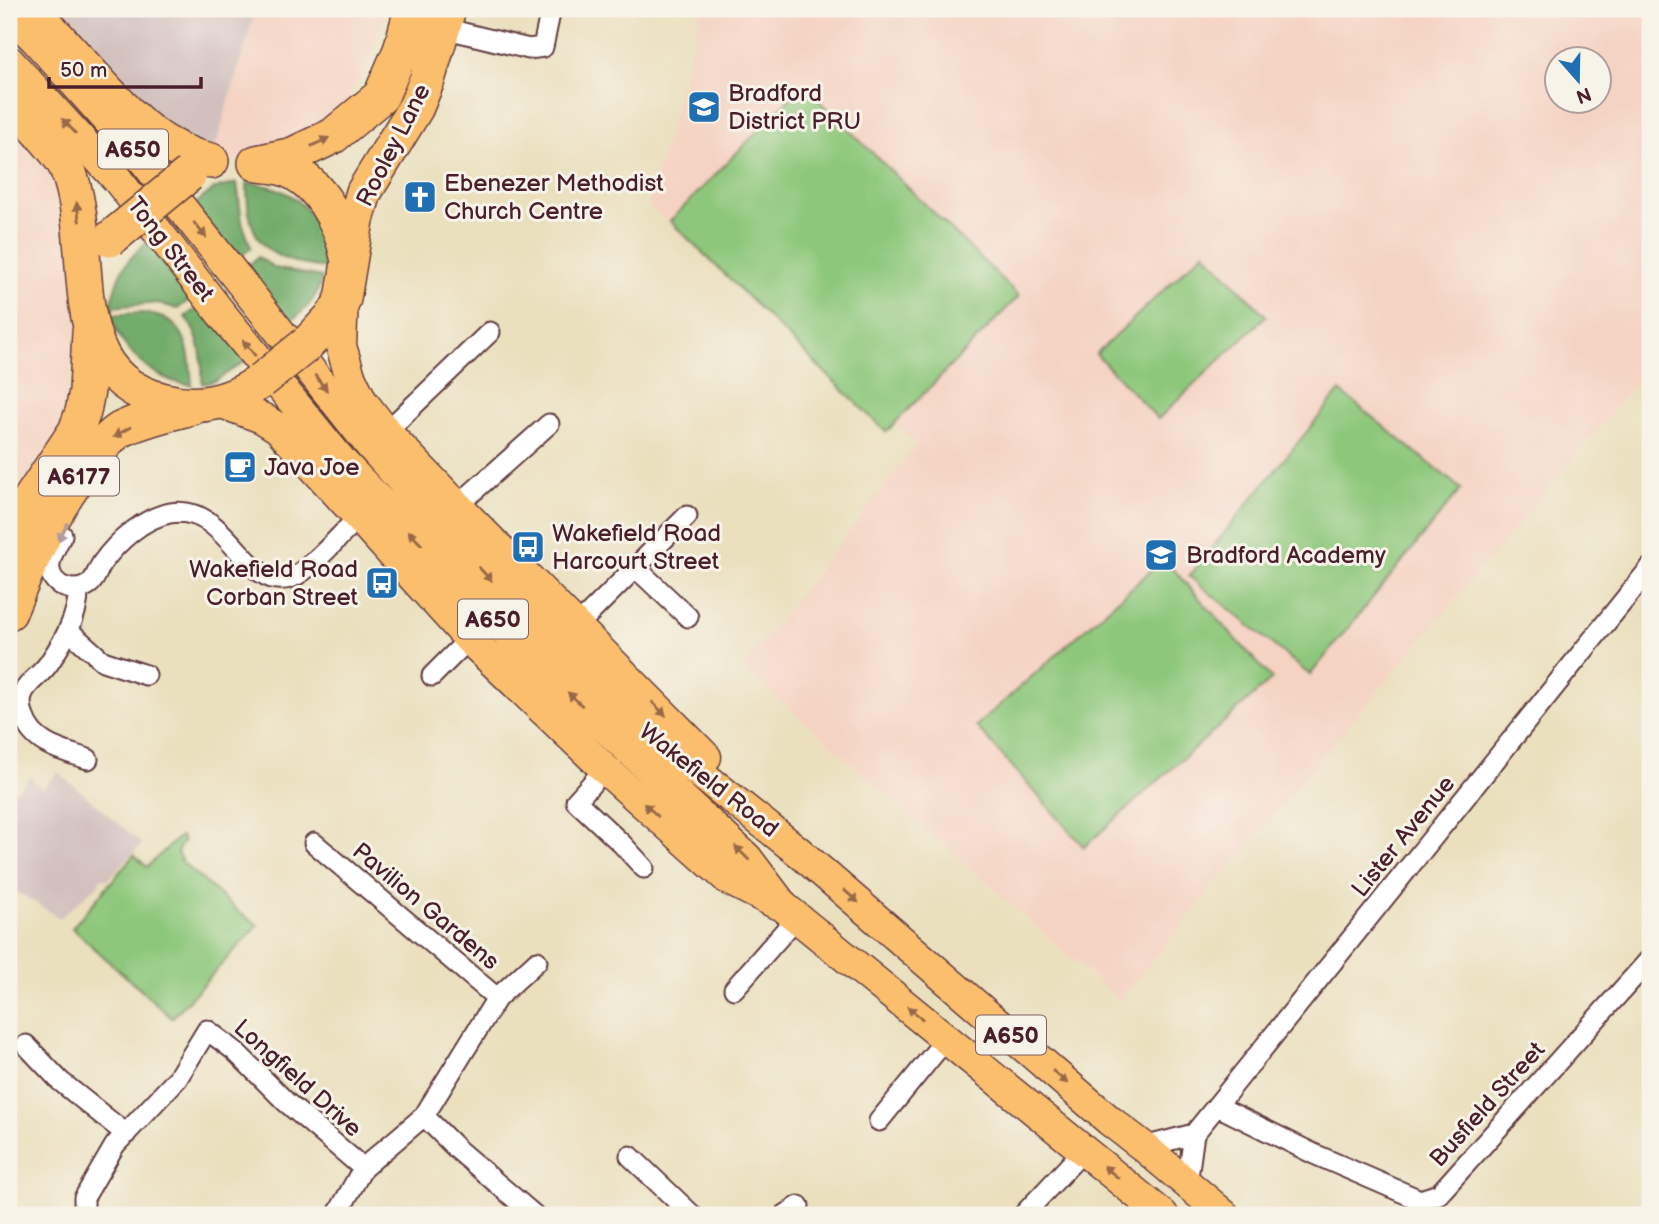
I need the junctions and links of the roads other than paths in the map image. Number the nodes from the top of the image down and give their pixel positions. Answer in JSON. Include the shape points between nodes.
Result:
{"nodes":[{"id":1,"x":32,"y":9,"type":"edge"},
{"id":2,"x":412,"y":9,"type":"edge"},
{"id":3,"x":551,"y":9,"type":"edge"},
{"id":4,"x":9,"y":14,"type":"edge"},
{"id":5,"x":446,"y":18,"type":"edge"},
{"id":6,"x":9,"y":61,"type":"edge"},
{"id":7,"x":9,"y":98,"type":"edge"},
{"id":8,"x":256,"y":163,"type":"junction"},
{"id":9,"x":200,"y":167,"type":"junction"},
{"id":10,"x":349,"y":264,"type":"junction"},
{"id":11,"x":85,"y":280,"type":"junction"},
{"id":12,"x":249,"y":291,"type":"joint"},
{"id":13,"x":343,"y":299,"type":"junction"},
{"id":14,"x":220,"y":312,"type":"joint"},
{"id":15,"x":90,"y":328,"type":"junction"},
{"id":16,"x":490,"y":332,"type":"dead end"},
{"id":17,"x":214,"y":402,"type":"junction"},
{"id":18,"x":550,"y":424,"type":"dead end"},
{"id":19,"x":386,"y":432,"type":"junction"},
{"id":20,"x":82,"y":471,"type":"junction"},
{"id":21,"x":457,"y":506,"type":"junction"},
{"id":22,"x":687,"y":516,"type":"dead end"},
{"id":23,"x":358,"y":518,"type":"junction"},
{"id":24,"x":9,"y":538,"type":"edge"},
{"id":25,"x":636,"y":568,"type":"junction"},
{"id":26,"x":1650,"y":568,"type":"edge"},
{"id":27,"x":78,"y":590,"type":"junction"},
{"id":28,"x":9,"y":612,"type":"edge"},
{"id":29,"x":686,"y":619,"type":"dead end"},
{"id":30,"x":577,"y":626,"type":"junction"},
{"id":31,"x":69,"y":631,"type":"junction"},
{"id":32,"x":469,"y":639,"type":"junction"},
{"id":33,"x":146,"y":675,"type":"dead end"},
{"id":34,"x":432,"y":676,"type":"dead end"},
{"id":35,"x":89,"y":759,"type":"dead end"},
{"id":36,"x":605,"y":769,"type":"junction"},
{"id":37,"x":314,"y":843,"type":"dead end"},
{"id":38,"x":799,"y":852,"type":"junction"},
{"id":39,"x":644,"y":868,"type":"dead end"},
{"id":40,"x":790,"y":912,"type":"junction"},
{"id":41,"x":537,"y":961,"type":"dead end"},
{"id":42,"x":1649,"y":963,"type":"edge"},
{"id":43,"x":734,"y":989,"type":"dead end"},
{"id":44,"x":497,"y":998,"type":"junction"},
{"id":45,"x":946,"y":1039,"type":"junction"},
{"id":46,"x":26,"y":1045,"type":"dead end"},
{"id":47,"x":1217,"y":1106,"type":"junction"},
{"id":48,"x":424,"y":1116,"type":"junction"},
{"id":49,"x":879,"y":1121,"type":"dead end"},
{"id":50,"x":126,"y":1134,"type":"junction"},
{"id":51,"x":1194,"y":1134,"type":"junction"},
{"id":52,"x":1144,"y":1147,"type":"junction"},
{"id":53,"x":1084,"y":1150,"type":"junction"},
{"id":54,"x":630,"y":1156,"type":"dead end"},
{"id":55,"x":363,"y":1168,"type":"junction"},
{"id":56,"x":1187,"y":1184,"type":"junction"},
{"id":57,"x":84,"y":1215,"type":"edge"},
{"id":58,"x":337,"y":1215,"type":"edge"},
{"id":59,"x":534,"y":1215,"type":"edge"},
{"id":60,"x":692,"y":1215,"type":"edge"},
{"id":61,"x":1023,"y":1215,"type":"edge"},
{"id":62,"x":1163,"y":1215,"type":"edge"},
{"id":63,"x":1224,"y":1215,"type":"edge"}],
"edges":[{"from":1,"to":9,"type":"highway","via":[[138,124]]},
{"from":8,"to":2,"type":"highway","name":"Rooley Lane","one_way":true,"via":[[293,155],[333,136],[381,96]]},
{"from":3,"to":5,"type":"street","name":"Rooley Lane","via":[[543,47],[529,49]]},
{"from":4,"to":12,"type":"main road","name":"Tong Street","number":"A650","one_way":true,"via":[[141,157]]},
{"from":5,"to":10,"type":"highway","name":"Rooley Lane","via":[[416,107],[364,192]]},
{"from":14,"to":6,"type":"main road","name":"Tong Street","number":"A650","one_way":true,"via":[[117,179]]},
{"from":11,"to":7,"type":"highway","one_way":true,"via":[[78,206],[66,166]]},
{"from":8,"to":9,"type":"highway","via":[[230,159]]},
{"from":8,"to":10,"type":"highway","via":[[282,167],[318,193],[338,225]]},
{"from":9,"to":11,"type":"highway","bridge":true,"via":[[110,239]]},
{"from":10,"to":13,"type":"highway"},
{"from":11,"to":15,"type":"highway"},
{"from":12,"to":38,"type":"main road","name":"Wakefield Road","number":"A650","one_way":true,"via":[[369,444],[489,578],[609,701]]},
{"from":13,"to":17,"type":"highway","bridge":true,"via":[[307,344],[246,391]]},
{"from":13,"to":19,"type":"main road","number":"A650","via":[[341,346],[350,376]]},
{"from":40,"to":14,"type":"main road","name":"Wakefield Road","number":"A650","one_way":true,"via":[[747,858],[538,666],[343,463]]},
{"from":15,"to":17,"type":"highway","via":[[108,367],[139,392],[173,403]]},
{"from":15,"to":24,"type":"highway","number":"A6177","via":[[88,391],[76,432]]},
{"from":16,"to":19,"type":"street"},
{"from":17,"to":20,"type":"highway","number":"A6177","one_way":true,"via":[[119,431]]},
{"from":17,"to":23,"type":"main road","via":[[278,428]]},
{"from":18,"to":21,"type":"street"},
{"from":19,"to":21,"type":"main road","number":"A650"},
{"from":20,"to":27,"type":"street","one_way":true,"via":[[88,489],[52,555],[50,569],[54,581]]},
{"from":20,"to":28,"type":"highway","number":"A6177","via":[[40,541]]},
{"from":21,"to":30,"type":"main road","number":"A650"},
{"from":22,"to":25,"type":"street"},
{"from":23,"to":27,"type":"street","via":[[303,572],[289,579],[262,574],[207,520],[170,513],[121,541],[93,582]]},
{"from":23,"to":32,"type":"main road"},
{"from":25,"to":29,"type":"street"},
{"from":25,"to":30,"type":"street"},
{"from":26,"to":47,"type":"street","name":"Lister Avenue"},
{"from":27,"to":31,"type":"street"},
{"from":30,"to":38,"type":"main road","number":"A650","one_way":true},
{"from":31,"to":33,"type":"street","via":[[103,661]]},
{"from":31,"to":35,"type":"street","via":[[48,665],[24,690],[22,711],[33,735]]},
{"from":32,"to":34,"type":"street"},
{"from":32,"to":36,"type":"main road"},
{"from":36,"to":39,"type":"street","via":[[576,801]]},
{"from":40,"to":36,"type":"main road","one_way":true,"via":[[729,880]]},
{"from":37,"to":44,"type":"street","name":"Pavilion Gardens"},
{"from":38,"to":52,"type":"main road","name":"Wakefield Road","number":"A650","one_way":true},
{"from":40,"to":43,"type":"street"},
{"from":45,"to":40,"type":"main road","name":"Wakefield Road","number":"A650","one_way":true},
{"from":41,"to":44,"type":"street"},
{"from":42,"to":47,"type":"street","name":"Busfield Street","via":[[1439,1194],[1430,1197],[1420,1200],[1396,1190]]},
{"from":44,"to":48,"type":"street","name":"Pavilion Gardens"},
{"from":45,"to":49,"type":"street"},
{"from":45,"to":53,"type":"main road","name":"Wakefield Road","number":"A650"},
{"from":46,"to":50,"type":"street","via":[[60,1081]]},
{"from":47,"to":51,"type":"street","name":"Lister Avenue"},
{"from":48,"to":55,"type":"street","name":"Longfield Drive"},
{"from":48,"to":59,"type":"street"},
{"from":50,"to":55,"type":"street","name":"Longfield Drive","via":[[177,1079],[206,1030]]},
{"from":50,"to":57,"type":"street","name":"Longfield Drive","via":[[84,1198]]},
{"from":51,"to":52,"type":"street"},
{"from":51,"to":56,"type":"street"},
{"from":52,"to":56,"type":"main road","name":"Wakefield Road","number":"A650"},
{"from":53,"to":61,"type":"street"},
{"from":62,"to":53,"type":"main road","name":"Wakefield Road","number":"A650","one_way":true},
{"from":54,"to":60,"type":"street"},
{"from":55,"to":58,"type":"street","name":"Longfield Drive"},
{"from":56,"to":63,"type":"main road","name":"Wakefield Road","number":"A650"}]}
